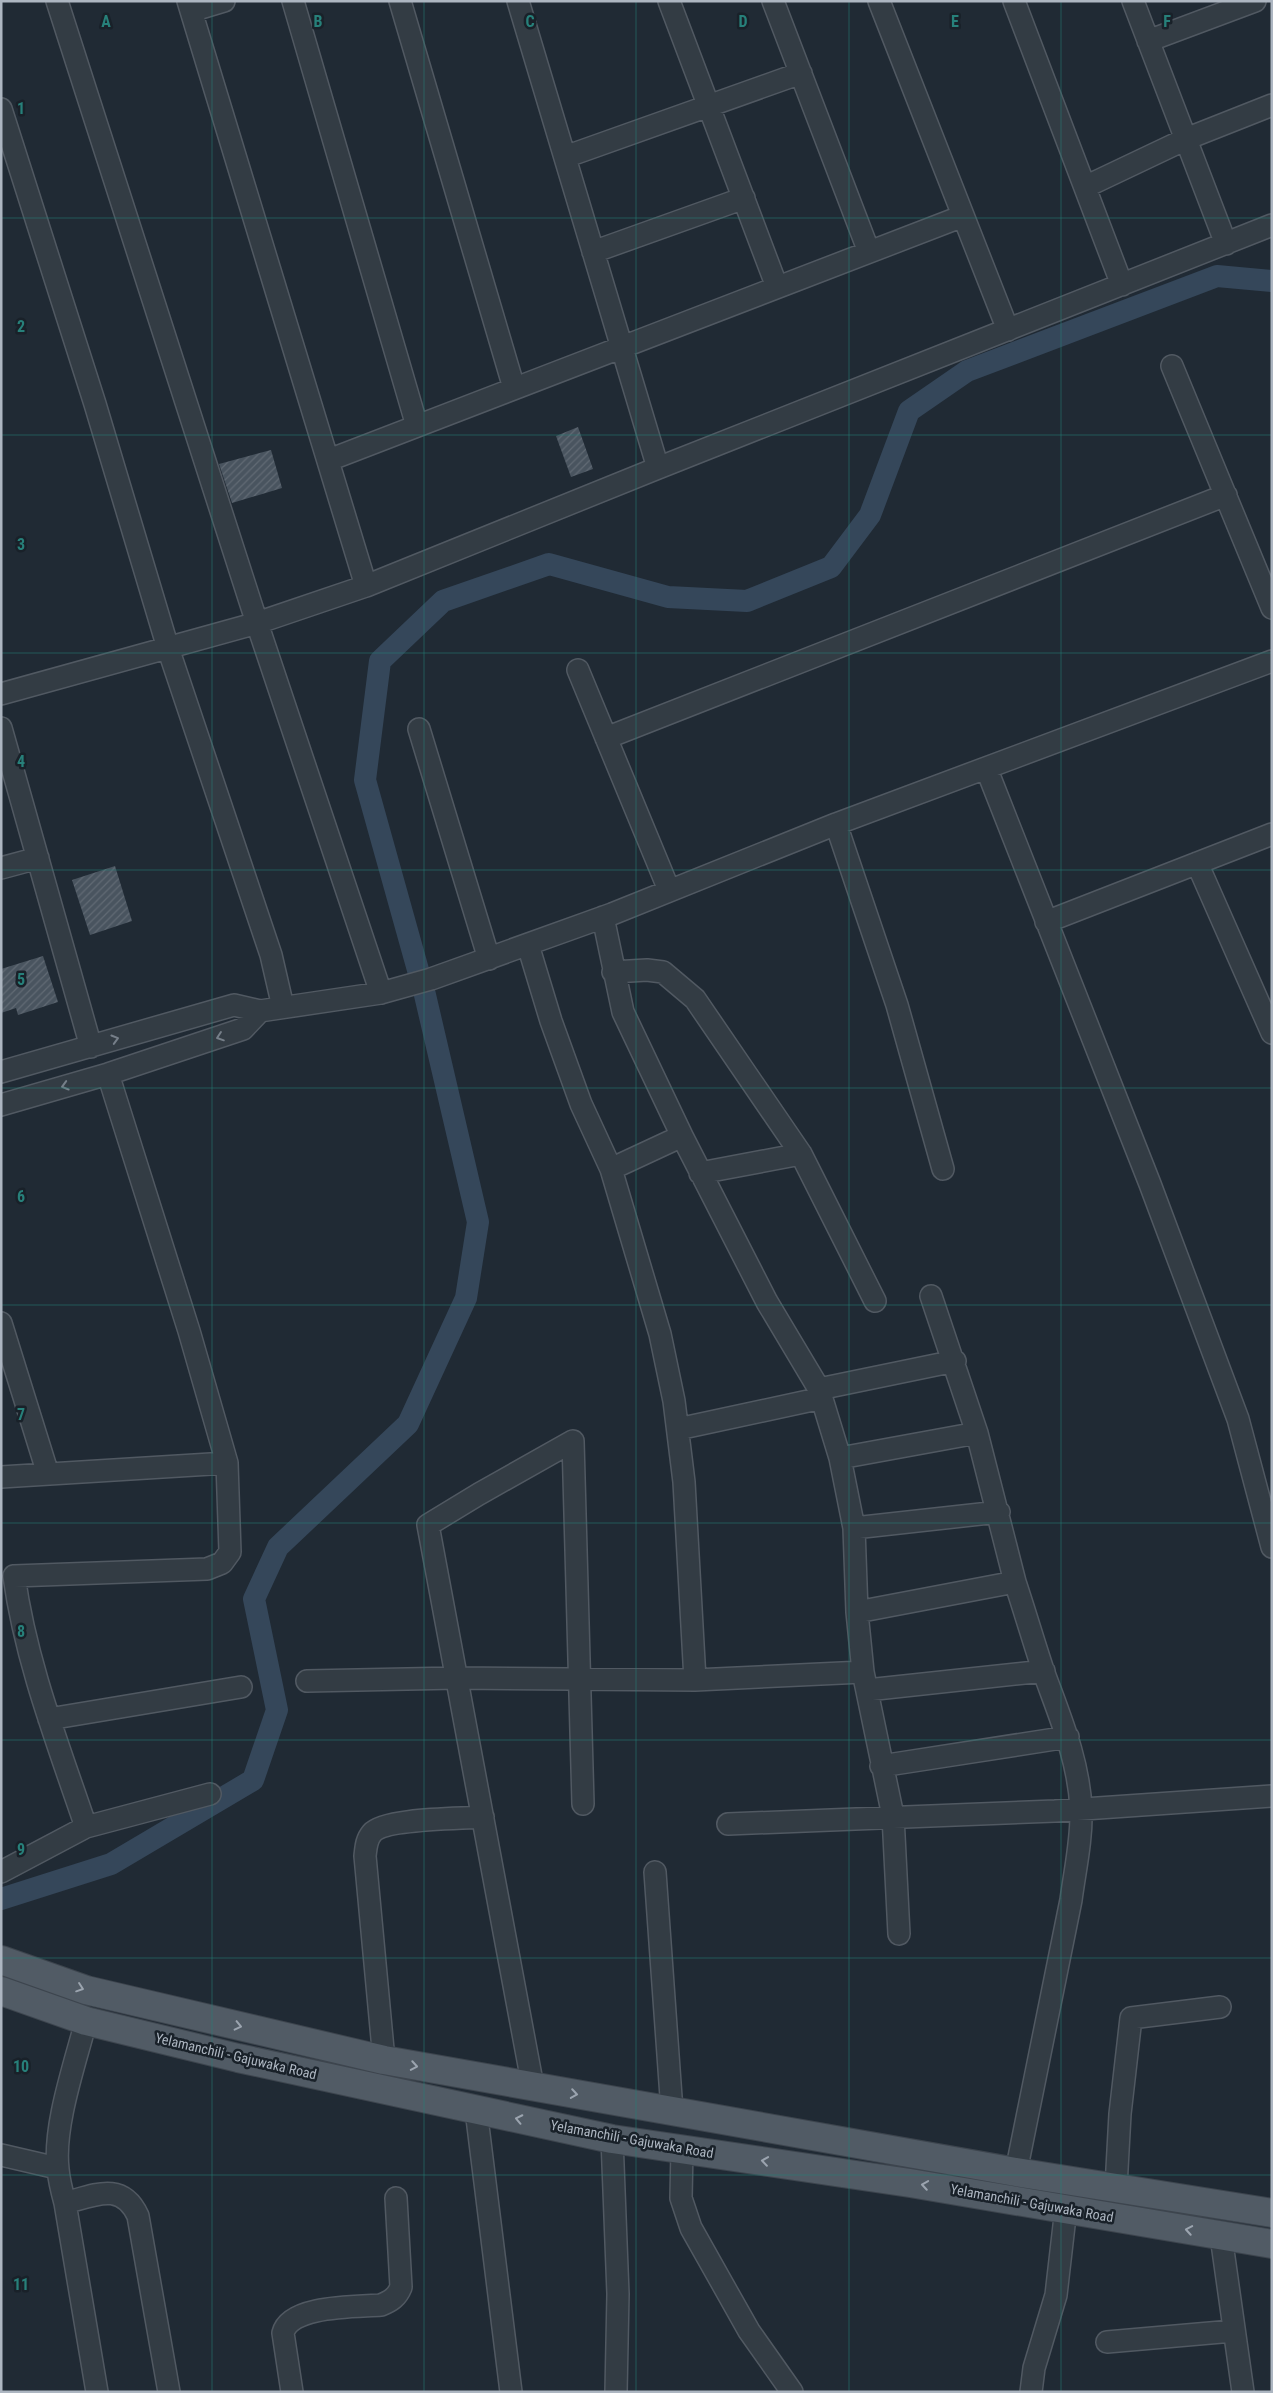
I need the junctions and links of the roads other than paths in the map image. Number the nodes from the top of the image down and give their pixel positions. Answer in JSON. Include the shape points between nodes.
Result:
{"nodes":[{"id":1,"x":57,"y":1,"type":"edge"},
{"id":2,"x":224,"y":1,"type":"edge"},
{"id":3,"x":293,"y":1,"type":"edge"},
{"id":4,"x":400,"y":1,"type":"edge"},
{"id":5,"x":518,"y":1,"type":"edge"},
{"id":6,"x":668,"y":1,"type":"edge"},
{"id":7,"x":773,"y":1,"type":"edge"},
{"id":8,"x":879,"y":1,"type":"edge"},
{"id":9,"x":1014,"y":1,"type":"edge"},
{"id":10,"x":1133,"y":1,"type":"edge"},
{"id":11,"x":1255,"y":1,"type":"edge"},
{"id":12,"x":190,"y":6,"type":"edge"},
{"id":13,"x":1148,"y":41,"type":"junction"},
{"id":14,"x":800,"y":73,"type":"junction"},
{"id":15,"x":1272,"y":106,"type":"edge"},
{"id":16,"x":709,"y":107,"type":"junction"},
{"id":17,"x":1,"y":110,"type":"edge"},
{"id":18,"x":1186,"y":139,"type":"junction"},
{"id":19,"x":565,"y":156,"type":"junction"},
{"id":20,"x":1085,"y":187,"type":"junction"},
{"id":21,"x":744,"y":198,"type":"junction"},
{"id":22,"x":963,"y":216,"type":"junction"},
{"id":23,"x":1272,"y":226,"type":"edge"},
{"id":24,"x":1226,"y":244,"type":"junction"},
{"id":25,"x":594,"y":252,"type":"junction"},
{"id":26,"x":869,"y":252,"type":"junction"},
{"id":27,"x":1122,"y":284,"type":"junction"},
{"id":28,"x":777,"y":287,"type":"junction"},
{"id":29,"x":1008,"y":330,"type":"junction"},
{"id":30,"x":622,"y":346,"type":"junction"},
{"id":31,"x":1172,"y":366,"type":"dead end"},
{"id":32,"x":514,"y":388,"type":"junction"},
{"id":33,"x":418,"y":426,"type":"junction"},
{"id":34,"x":329,"y":460,"type":"junction"},
{"id":35,"x":658,"y":468,"type":"junction"},
{"id":36,"x":1226,"y":494,"type":"junction"},
{"id":37,"x":366,"y":586,"type":"junction"},
{"id":38,"x":1272,"y":608,"type":"edge"},
{"id":39,"x":257,"y":623,"type":"junction"},
{"id":40,"x":168,"y":648,"type":"junction"},
{"id":41,"x":1272,"y":661,"type":"edge"},
{"id":42,"x":578,"y":670,"type":"dead end"},
{"id":43,"x":1,"y":694,"type":"edge"},
{"id":44,"x":1,"y":728,"type":"edge"},
{"id":45,"x":419,"y":730,"type":"dead end"},
{"id":46,"x":606,"y":738,"type":"junction"},
{"id":47,"x":987,"y":770,"type":"junction"},
{"id":48,"x":836,"y":824,"type":"junction"},
{"id":49,"x":1272,"y":834,"type":"edge"},
{"id":50,"x":38,"y":858,"type":"junction"},
{"id":51,"x":1197,"y":863,"type":"junction"},
{"id":52,"x":1,"y":868,"type":"edge"},
{"id":53,"x":668,"y":890,"type":"junction"},
{"id":54,"x":603,"y":917,"type":"junction"},
{"id":55,"x":1046,"y":922,"type":"junction"},
{"id":56,"x":528,"y":945,"type":"junction"},
{"id":57,"x":489,"y":959,"type":"junction"},
{"id":58,"x":613,"y":972,"type":"junction"},
{"id":59,"x":381,"y":992,"type":"junction"},
{"id":60,"x":283,"y":1007,"type":"junction"},
{"id":61,"x":1267,"y":1009,"type":"edge"},
{"id":62,"x":260,"y":1011,"type":"junction"},
{"id":63,"x":1272,"y":1033,"type":"edge"},
{"id":64,"x":91,"y":1046,"type":"junction"},
{"id":65,"x":1,"y":1072,"type":"edge"},
{"id":66,"x":108,"y":1074,"type":"junction"},
{"id":67,"x":1,"y":1104,"type":"edge"},
{"id":68,"x":682,"y":1136,"type":"junction"},
{"id":69,"x":801,"y":1154,"type":"junction"},
{"id":70,"x":611,"y":1169,"type":"junction"},
{"id":71,"x":943,"y":1169,"type":"dead end"},
{"id":72,"x":700,"y":1173,"type":"junction"},
{"id":73,"x":931,"y":1296,"type":"dead end"},
{"id":74,"x":875,"y":1301,"type":"dead end"},
{"id":75,"x":1,"y":1323,"type":"edge"},
{"id":76,"x":955,"y":1361,"type":"junction"},
{"id":77,"x":820,"y":1393,"type":"junction"},
{"id":78,"x":678,"y":1429,"type":"junction"},
{"id":79,"x":976,"y":1432,"type":"junction"},
{"id":80,"x":840,"y":1458,"type":"junction"},
{"id":81,"x":227,"y":1462,"type":"junction"},
{"id":82,"x":48,"y":1474,"type":"junction"},
{"id":83,"x":1,"y":1477,"type":"edge"},
{"id":84,"x":999,"y":1512,"type":"junction"},
{"id":85,"x":854,"y":1528,"type":"junction"},
{"id":86,"x":1272,"y":1546,"type":"edge"},
{"id":87,"x":7,"y":1577,"type":"edge"},
{"id":88,"x":1015,"y":1582,"type":"junction"},
{"id":89,"x":857,"y":1612,"type":"junction"},
{"id":90,"x":1044,"y":1671,"type":"junction"},
{"id":91,"x":457,"y":1678,"type":"junction"},
{"id":92,"x":580,"y":1680,"type":"junction"},
{"id":93,"x":694,"y":1680,"type":"junction"},
{"id":94,"x":307,"y":1681,"type":"dead end"},
{"id":95,"x":865,"y":1681,"type":"junction"},
{"id":96,"x":241,"y":1687,"type":"dead end"},
{"id":97,"x":49,"y":1719,"type":"junction"},
{"id":98,"x":1068,"y":1737,"type":"junction"},
{"id":99,"x":881,"y":1766,"type":"junction"},
{"id":100,"x":210,"y":1794,"type":"dead end"},
{"id":101,"x":1272,"y":1796,"type":"edge"},
{"id":102,"x":583,"y":1804,"type":"dead end"},
{"id":103,"x":1081,"y":1809,"type":"junction"},
{"id":104,"x":893,"y":1816,"type":"junction"},
{"id":105,"x":483,"y":1817,"type":"junction"},
{"id":106,"x":728,"y":1824,"type":"dead end"},
{"id":107,"x":86,"y":1827,"type":"junction"},
{"id":108,"x":1,"y":1872,"type":"edge"},
{"id":109,"x":655,"y":1872,"type":"dead end"},
{"id":110,"x":899,"y":1934,"type":"dead end"},
{"id":111,"x":1,"y":1960,"type":"edge"},
{"id":112,"x":53,"y":1978,"type":"junction"},
{"id":113,"x":1,"y":1991,"type":"edge"},
{"id":114,"x":47,"y":2007,"type":"junction"},
{"id":115,"x":1220,"y":2007,"type":"dead end"},
{"id":116,"x":86,"y":2021,"type":"junction"},
{"id":117,"x":384,"y":2060,"type":"junction"},
{"id":118,"x":533,"y":2087,"type":"junction"},
{"id":119,"x":476,"y":2110,"type":"junction"},
{"id":120,"x":672,"y":2111,"type":"junction"},
{"id":121,"x":612,"y":2139,"type":"junction"},
{"id":122,"x":682,"y":2149,"type":"junction"},
{"id":123,"x":1,"y":2155,"type":"edge"},
{"id":124,"x":57,"y":2168,"type":"junction"},
{"id":125,"x":1016,"y":2172,"type":"junction"},
{"id":126,"x":1116,"y":2187,"type":"junction"},
{"id":127,"x":396,"y":2198,"type":"dead end"},
{"id":128,"x":65,"y":2204,"type":"junction"},
{"id":129,"x":1066,"y":2208,"type":"junction"},
{"id":130,"x":1272,"y":2214,"type":"edge"},
{"id":131,"x":1220,"y":2236,"type":"junction"},
{"id":132,"x":1272,"y":2244,"type":"edge"},
{"id":133,"x":1233,"y":2331,"type":"junction"},
{"id":134,"x":1108,"y":2342,"type":"dead end"},
{"id":135,"x":97,"y":2392,"type":"edge"},
{"id":136,"x":169,"y":2392,"type":"edge"},
{"id":137,"x":292,"y":2392,"type":"edge"},
{"id":138,"x":510,"y":2392,"type":"edge"},
{"id":139,"x":616,"y":2392,"type":"edge"},
{"id":140,"x":792,"y":2392,"type":"edge"},
{"id":141,"x":1031,"y":2392,"type":"edge"},
{"id":142,"x":1243,"y":2392,"type":"edge"}],
"edges":[{"from":1,"to":39,"type":"street"},
{"from":2,"to":12,"type":"street"},
{"from":3,"to":33,"type":"street"},
{"from":4,"to":32,"type":"street"},
{"from":5,"to":19,"type":"street"},
{"from":6,"to":16,"type":"street"},
{"from":7,"to":14,"type":"street"},
{"from":8,"to":22,"type":"street"},
{"from":9,"to":20,"type":"street"},
{"from":10,"to":13,"type":"street"},
{"from":11,"to":13,"type":"street"},
{"from":12,"to":34,"type":"street"},
{"from":13,"to":18,"type":"street"},
{"from":14,"to":16,"type":"street"},
{"from":14,"to":26,"type":"street"},
{"from":15,"to":18,"type":"street"},
{"from":16,"to":19,"type":"street"},
{"from":16,"to":21,"type":"street"},
{"from":17,"to":40,"type":"street","via":[[95,404]]},
{"from":18,"to":20,"type":"street"},
{"from":18,"to":24,"type":"street"},
{"from":19,"to":25,"type":"street"},
{"from":20,"to":27,"type":"street"},
{"from":21,"to":25,"type":"street"},
{"from":21,"to":28,"type":"street"},
{"from":22,"to":26,"type":"street"},
{"from":22,"to":29,"type":"street"},
{"from":23,"to":24,"type":"street"},
{"from":24,"to":27,"type":"street"},
{"from":25,"to":30,"type":"street"},
{"from":26,"to":28,"type":"street"},
{"from":27,"to":29,"type":"street"},
{"from":28,"to":30,"type":"street"},
{"from":29,"to":35,"type":"street"},
{"from":30,"to":32,"type":"street"},
{"from":30,"to":35,"type":"street"},
{"from":31,"to":36,"type":"street"},
{"from":32,"to":33,"type":"street"},
{"from":33,"to":34,"type":"street"},
{"from":34,"to":37,"type":"street"},
{"from":35,"to":37,"type":"street"},
{"from":36,"to":38,"type":"street"},
{"from":36,"to":46,"type":"street"},
{"from":37,"to":39,"type":"street"},
{"from":39,"to":40,"type":"street"},
{"from":39,"to":59,"type":"street"},
{"from":40,"to":43,"type":"street"},
{"from":40,"to":60,"type":"street","via":[[271,956]]},
{"from":41,"to":47,"type":"street"},
{"from":42,"to":46,"type":"street"},
{"from":44,"to":50,"type":"street"},
{"from":45,"to":57,"type":"street"},
{"from":46,"to":53,"type":"street"},
{"from":47,"to":48,"type":"street"},
{"from":47,"to":55,"type":"street"},
{"from":48,"to":53,"type":"street"},
{"from":48,"to":71,"type":"street","via":[[897,1005]]},
{"from":49,"to":51,"type":"street"},
{"from":50,"to":52,"type":"street"},
{"from":50,"to":64,"type":"street"},
{"from":51,"to":55,"type":"street"},
{"from":51,"to":61,"type":"street"},
{"from":53,"to":54,"type":"street"},
{"from":54,"to":56,"type":"street"},
{"from":54,"to":58,"type":"street"},
{"from":55,"to":86,"type":"street","via":[[1150,1184],[1238,1419]]},
{"from":56,"to":57,"type":"street"},
{"from":56,"to":70,"type":"street","via":[[581,1104]]},
{"from":57,"to":59,"type":"street","via":[[403,988]]},
{"from":58,"to":68,"type":"street","via":[[623,1012]]},
{"from":58,"to":69,"type":"street","via":[[663,972],[689,994]]},
{"from":59,"to":60,"type":"street"},
{"from":60,"to":62,"type":"street"},
{"from":61,"to":63,"type":"street"},
{"from":64,"to":62,"type":"street","one_way":true,"via":[[234,1005]]},
{"from":62,"to":66,"type":"street","one_way":true,"via":[[243,1029]]},
{"from":64,"to":65,"type":"street"},
{"from":66,"to":67,"type":"street","one_way":true},
{"from":66,"to":81,"type":"street"},
{"from":68,"to":70,"type":"street"},
{"from":68,"to":72,"type":"street"},
{"from":69,"to":72,"type":"street"},
{"from":69,"to":74,"type":"street"},
{"from":70,"to":78,"type":"street","via":[[660,1334]]},
{"from":72,"to":77,"type":"street","via":[[766,1302]]},
{"from":73,"to":76,"type":"street"},
{"from":75,"to":82,"type":"street"},
{"from":76,"to":77,"type":"street"},
{"from":76,"to":79,"type":"street"},
{"from":77,"to":78,"type":"street"},
{"from":77,"to":80,"type":"street"},
{"from":78,"to":93,"type":"street","via":[[684,1482]]},
{"from":79,"to":80,"type":"street"},
{"from":79,"to":84,"type":"street"},
{"from":80,"to":85,"type":"street"},
{"from":81,"to":82,"type":"street"},
{"from":81,"to":87,"type":"street","via":[[230,1552],[222,1563],[207,1569]]},
{"from":82,"to":83,"type":"street"},
{"from":84,"to":85,"type":"street"},
{"from":84,"to":88,"type":"street"},
{"from":85,"to":89,"type":"street"},
{"from":87,"to":97,"type":"street"},
{"from":88,"to":89,"type":"street"},
{"from":88,"to":90,"type":"street"},
{"from":89,"to":95,"type":"street"},
{"from":90,"to":95,"type":"street"},
{"from":90,"to":98,"type":"street"},
{"from":91,"to":92,"type":"street"},
{"from":91,"to":92,"type":"street","via":[[428,1526],[573,1440]]},
{"from":91,"to":94,"type":"street"},
{"from":91,"to":105,"type":"street"},
{"from":92,"to":93,"type":"street"},
{"from":92,"to":102,"type":"street"},
{"from":93,"to":95,"type":"street"},
{"from":95,"to":99,"type":"street"},
{"from":96,"to":97,"type":"street"},
{"from":97,"to":107,"type":"street"},
{"from":98,"to":99,"type":"street"},
{"from":98,"to":103,"type":"street"},
{"from":99,"to":104,"type":"street"},
{"from":100,"to":107,"type":"street"},
{"from":101,"to":103,"type":"street"},
{"from":103,"to":104,"type":"street"},
{"from":103,"to":125,"type":"street","via":[[1071,1900]]},
{"from":104,"to":106,"type":"street"},
{"from":104,"to":110,"type":"street"},
{"from":105,"to":117,"type":"street","via":[[389,1823],[372,1833],[367,1842],[365,1856]]},
{"from":105,"to":118,"type":"street"},
{"from":107,"to":108,"type":"street"},
{"from":109,"to":120,"type":"street"},
{"from":111,"to":112,"type":"main road","name":"Yelamanchili - Gajuwaka Road"},
{"from":112,"to":114,"type":"main road"},
{"from":112,"to":117,"type":"main road","name":"Yelamanchili - Gajuwaka Road","one_way":true,"via":[[86,1990]]},
{"from":113,"to":114,"type":"main road","name":"Yelamanchili - Gajuwaka Road"},
{"from":114,"to":116,"type":"main road","name":"Yelamanchili - Gajuwaka Road"},
{"from":115,"to":126,"type":"street","via":[[1131,2018]]},
{"from":116,"to":119,"type":"main road","name":"Yelamanchili - Gajuwaka Road"},
{"from":116,"to":124,"type":"street","via":[[61,2119]]},
{"from":117,"to":118,"type":"main road","name":"Yelamanchili - Gajuwaka Road","one_way":true},
{"from":118,"to":120,"type":"main road","name":"Yelamanchili - Gajuwaka Road","one_way":true},
{"from":121,"to":119,"type":"main road","name":"Yelamanchili - Gajuwaka Road","one_way":true},
{"from":119,"to":138,"type":"street"},
{"from":120,"to":125,"type":"main road","name":"Yelamanchili - Gajuwaka Road"},
{"from":121,"to":122,"type":"main road","name":"Yelamanchili - Gajuwaka Road"},
{"from":121,"to":139,"type":"street","via":[[618,2294]]},
{"from":129,"to":122,"type":"main road","name":"Yelamanchili - Gajuwaka Road","one_way":true},
{"from":122,"to":140,"type":"street","via":[[681,2198],[692,2228],[749,2331]]},
{"from":123,"to":124,"type":"street"},
{"from":124,"to":128,"type":"street"},
{"from":125,"to":126,"type":"main road","name":"Yelamanchili - Gajuwaka Road"},
{"from":126,"to":130,"type":"main road","name":"Yelamanchili - Gajuwaka Road"},
{"from":127,"to":137,"type":"street","via":[[401,2287],[398,2295],[381,2305],[308,2312],[290,2320],[284,2333]]},
{"from":128,"to":135,"type":"street"},
{"from":128,"to":136,"type":"street","via":[[110,2194],[124,2196],[133,2204],[138,2216]]},
{"from":131,"to":129,"type":"main road","name":"Yelamanchili - Gajuwaka Road","one_way":true},
{"from":129,"to":141,"type":"street","via":[[1056,2295],[1034,2368]]},
{"from":131,"to":132,"type":"main road","name":"Yelamanchili - Gajuwaka Road"},
{"from":131,"to":133,"type":"street"},
{"from":133,"to":134,"type":"street"},
{"from":133,"to":142,"type":"street"}]}
